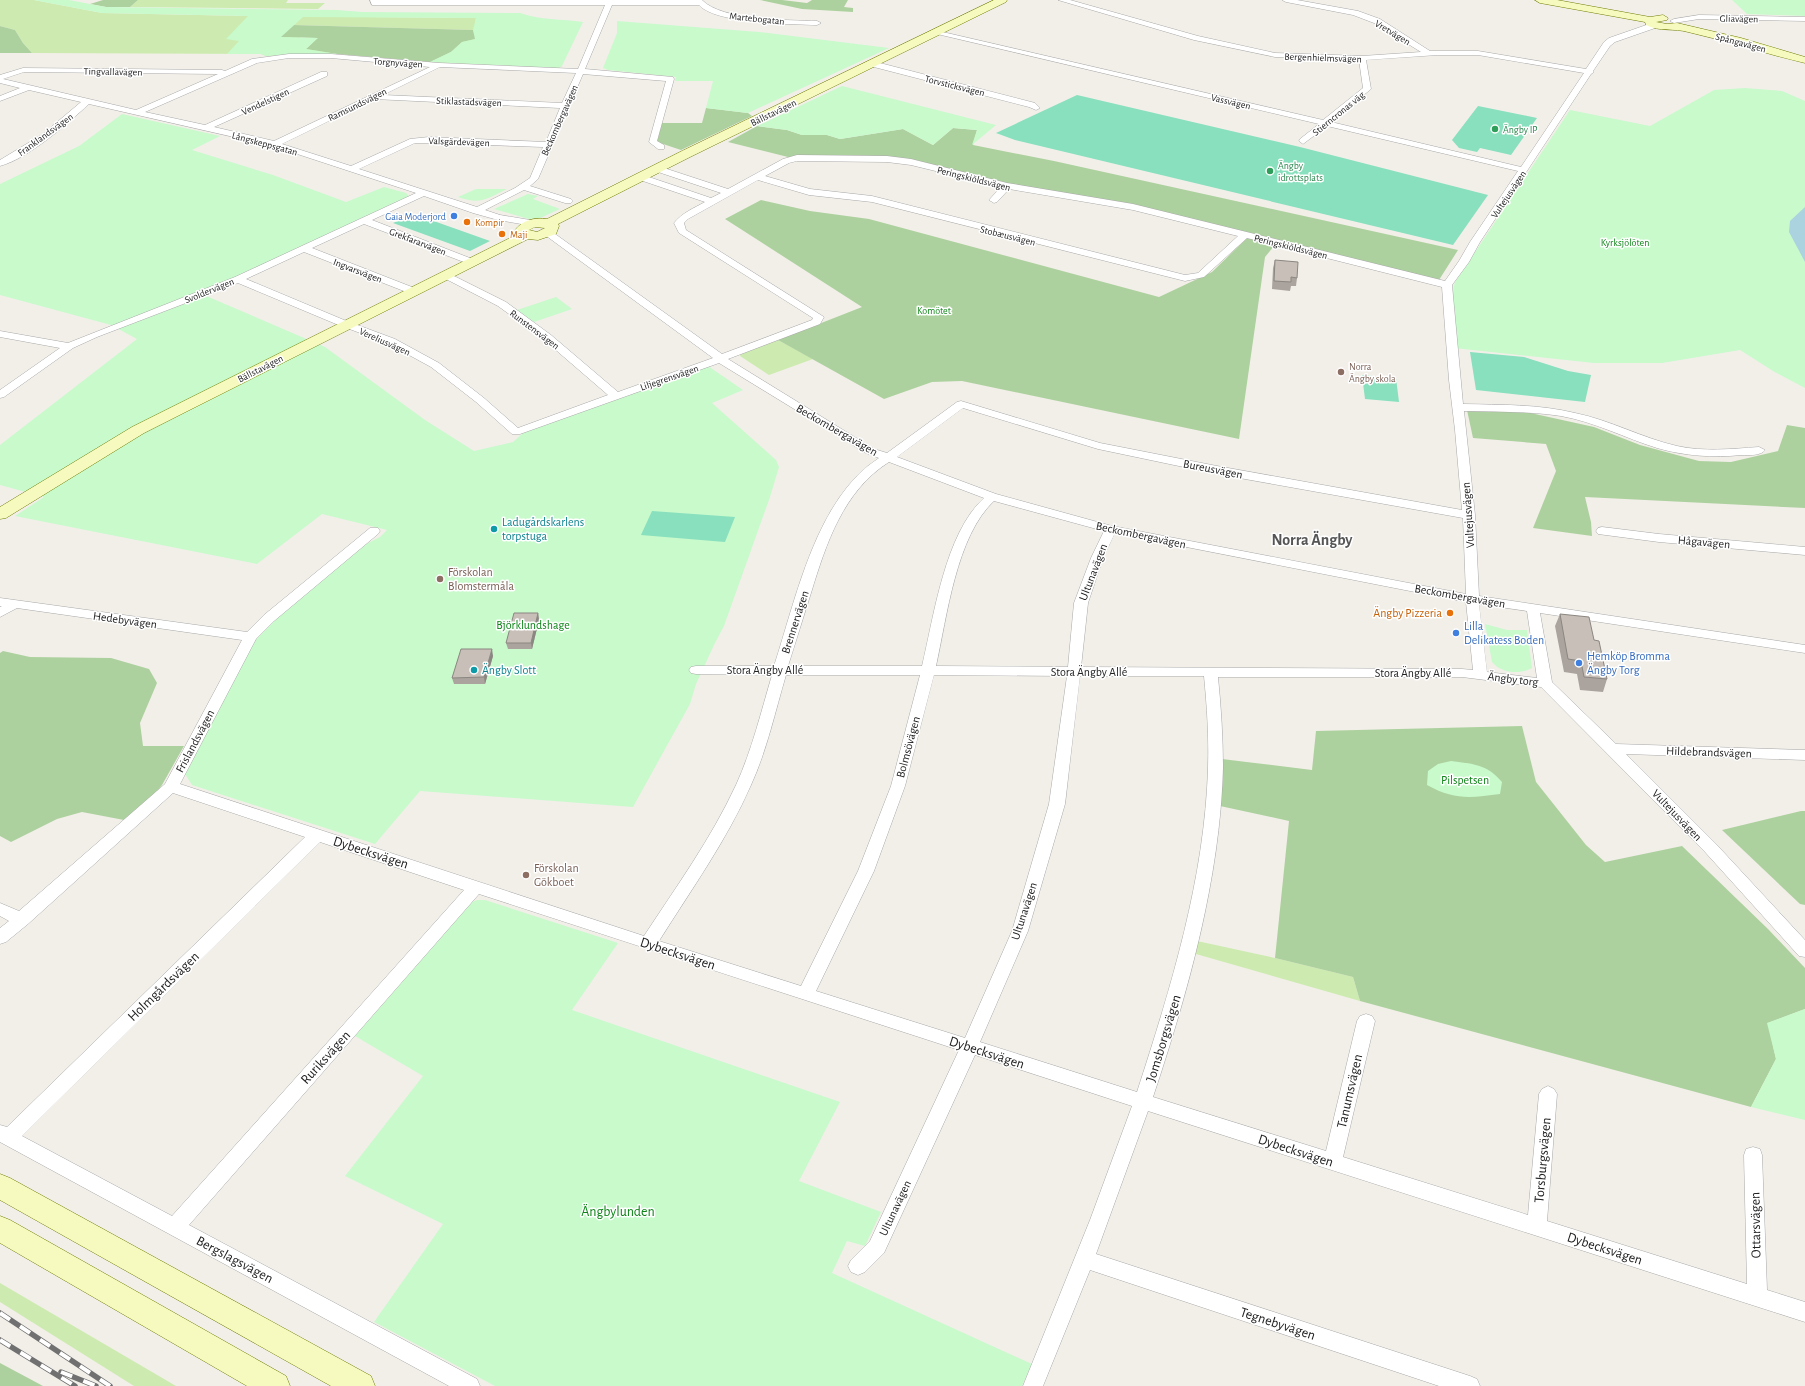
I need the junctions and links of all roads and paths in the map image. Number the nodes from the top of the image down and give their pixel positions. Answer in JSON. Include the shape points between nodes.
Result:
{"nodes":[{"id":1,"x":374,"y":0,"type":"edge"},
{"id":2,"x":999,"y":0,"type":"edge"},
{"id":3,"x":1062,"y":0,"type":"edge"},
{"id":4,"x":1286,"y":0,"type":"edge"},
{"id":5,"x":1540,"y":0,"type":"edge"},
{"id":6,"x":579,"y":1,"type":"edge"},
{"id":7,"x":610,"y":2,"type":"edge"},
{"id":8,"x":639,"y":2,"type":"edge"},
{"id":9,"x":699,"y":2,"type":"edge"},
{"id":10,"x":1805,"y":19,"type":"edge"},
{"id":11,"x":817,"y":23,"type":"dead end"},
{"id":12,"x":1653,"y":23,"type":"junction"},
{"id":13,"x":1676,"y":23,"type":"junction"},
{"id":14,"x":937,"y":32,"type":"junction"},
{"id":15,"x":1428,"y":54,"type":"junction"},
{"id":16,"x":1362,"y":58,"type":"junction"},
{"id":17,"x":1805,"y":60,"type":"edge"},
{"id":18,"x":872,"y":64,"type":"junction"},
{"id":19,"x":439,"y":65,"type":"junction"},
{"id":20,"x":581,"y":71,"type":"junction"},
{"id":21,"x":228,"y":72,"type":"junction"},
{"id":22,"x":1590,"y":72,"type":"junction"},
{"id":23,"x":324,"y":74,"type":"dead end"},
{"id":24,"x":0,"y":78,"type":"edge"},
{"id":25,"x":0,"y":81,"type":"edge"},
{"id":26,"x":27,"y":88,"type":"junction"},
{"id":27,"x":373,"y":97,"type":"junction"},
{"id":28,"x":0,"y":99,"type":"edge"},
{"id":29,"x":87,"y":101,"type":"junction"},
{"id":30,"x":565,"y":106,"type":"junction"},
{"id":31,"x":1036,"y":108,"type":"dead end"},
{"id":32,"x":137,"y":112,"type":"junction"},
{"id":33,"x":1325,"y":122,"type":"junction"},
{"id":34,"x":206,"y":128,"type":"junction"},
{"id":35,"x":1303,"y":141,"type":"dead end"},
{"id":36,"x":275,"y":144,"type":"junction"},
{"id":37,"x":548,"y":145,"type":"junction"},
{"id":38,"x":661,"y":146,"type":"dead end"},
{"id":39,"x":0,"y":163,"type":"edge"},
{"id":40,"x":658,"y":168,"type":"junction"},
{"id":41,"x":351,"y":169,"type":"junction"},
{"id":42,"x":1524,"y":170,"type":"junction"},
{"id":43,"x":758,"y":177,"type":"junction"},
{"id":44,"x":640,"y":178,"type":"junction"},
{"id":45,"x":1007,"y":186,"type":"junction"},
{"id":46,"x":524,"y":187,"type":"junction"},
{"id":47,"x":728,"y":192,"type":"junction"},
{"id":48,"x":423,"y":193,"type":"junction"},
{"id":49,"x":994,"y":200,"type":"dead end"},
{"id":50,"x":568,"y":201,"type":"dead end"},
{"id":51,"x":712,"y":201,"type":"junction"},
{"id":52,"x":476,"y":210,"type":"junction"},
{"id":53,"x":498,"y":217,"type":"junction"},
{"id":54,"x":365,"y":221,"type":"junction"},
{"id":55,"x":548,"y":228,"type":"junction"},
{"id":56,"x":527,"y":230,"type":"junction"},
{"id":57,"x":1245,"y":235,"type":"junction"},
{"id":58,"x":303,"y":248,"type":"junction"},
{"id":59,"x":472,"y":262,"type":"junction"},
{"id":60,"x":444,"y":275,"type":"junction"},
{"id":61,"x":238,"y":279,"type":"junction"},
{"id":62,"x":1447,"y":285,"type":"junction"},
{"id":63,"x":413,"y":291,"type":"junction"},
{"id":64,"x":819,"y":317,"type":"joint"},
{"id":65,"x":347,"y":324,"type":"junction"},
{"id":66,"x":0,"y":334,"type":"edge"},
{"id":67,"x":69,"y":346,"type":"junction"},
{"id":68,"x":721,"y":359,"type":"junction"},
{"id":69,"x":0,"y":395,"type":"edge"},
{"id":70,"x":616,"y":396,"type":"junction"},
{"id":71,"x":961,"y":404,"type":"joint"},
{"id":72,"x":1457,"y":407,"type":"junction"},
{"id":73,"x":516,"y":432,"type":"joint"},
{"id":74,"x":1759,"y":450,"type":"dead end"},
{"id":75,"x":887,"y":458,"type":"junction"},
{"id":76,"x":992,"y":496,"type":"junction"},
{"id":77,"x":0,"y":514,"type":"edge"},
{"id":78,"x":1469,"y":515,"type":"junction"},
{"id":79,"x":1111,"y":530,"type":"junction"},
{"id":80,"x":374,"y":531,"type":"dead end"},
{"id":81,"x":1602,"y":531,"type":"dead end"},
{"id":82,"x":1805,"y":551,"type":"edge"},
{"id":83,"x":1472,"y":599,"type":"junction"},
{"id":84,"x":0,"y":602,"type":"edge"},
{"id":85,"x":15,"y":604,"type":"junction"},
{"id":86,"x":1533,"y":608,"type":"junction"},
{"id":87,"x":0,"y":613,"type":"edge"},
{"id":88,"x":250,"y":637,"type":"junction"},
{"id":89,"x":1805,"y":649,"type":"edge"},
{"id":90,"x":696,"y":670,"type":"dead end"},
{"id":91,"x":780,"y":670,"type":"junction"},
{"id":92,"x":928,"y":671,"type":"junction"},
{"id":93,"x":1074,"y":672,"type":"junction"},
{"id":94,"x":1211,"y":672,"type":"junction"},
{"id":95,"x":1482,"y":676,"type":"junction"},
{"id":96,"x":1545,"y":682,"type":"junction"},
{"id":97,"x":1613,"y":749,"type":"junction"},
{"id":98,"x":1805,"y":755,"type":"edge"},
{"id":99,"x":171,"y":786,"type":"junction"},
{"id":100,"x":317,"y":835,"type":"junction"},
{"id":101,"x":476,"y":887,"type":"junction"},
{"id":102,"x":0,"y":909,"type":"edge"},
{"id":103,"x":22,"y":920,"type":"junction"},
{"id":104,"x":0,"y":938,"type":"edge"},
{"id":105,"x":648,"y":944,"type":"junction"},
{"id":106,"x":1805,"y":951,"type":"edge"},
{"id":107,"x":806,"y":994,"type":"junction"},
{"id":108,"x":1366,"y":1020,"type":"dead end"},
{"id":109,"x":970,"y":1046,"type":"junction"},
{"id":110,"x":1548,"y":1094,"type":"dead end"},
{"id":111,"x":1143,"y":1101,"type":"junction"},
{"id":112,"x":4,"y":1135,"type":"edge"},
{"id":113,"x":1753,"y":1155,"type":"dead end"},
{"id":114,"x":1333,"y":1162,"type":"junction"},
{"id":115,"x":0,"y":1186,"type":"edge"},
{"id":116,"x":175,"y":1226,"type":"junction"},
{"id":117,"x":1537,"y":1226,"type":"junction"},
{"id":118,"x":0,"y":1229,"type":"edge"},
{"id":119,"x":1086,"y":1260,"type":"junction"},
{"id":120,"x":858,"y":1266,"type":"dead end"},
{"id":121,"x":1757,"y":1296,"type":"junction"},
{"id":122,"x":1805,"y":1312,"type":"edge"},
{"id":123,"x":275,"y":1386,"type":"edge"},
{"id":124,"x":360,"y":1386,"type":"edge"},
{"id":125,"x":470,"y":1386,"type":"edge"},
{"id":126,"x":1033,"y":1386,"type":"edge"},
{"id":127,"x":1470,"y":1386,"type":"edge"}],
"edges":[{"from":1,"to":6,"type":"street","name":"Martebogatan","via":[[375,3]]},
{"from":2,"to":14,"type":"street","name":"Bällstavägen"},
{"from":3,"to":16,"type":"street","name":"Bergenhielmsvägen","via":[[1204,40],[1275,55]]},
{"from":4,"to":15,"type":"street","name":"Vretvägen","via":[[1355,13],[1377,21]]},
{"from":5,"to":12,"type":"street"},
{"from":6,"to":7,"type":"street","name":"Martebogatan"},
{"from":7,"to":8,"type":"street","name":"Martebogatan"},
{"from":7,"to":20,"type":"street","name":"Beckombergavägen"},
{"from":8,"to":9,"type":"street","name":"Martebogatan"},
{"from":9,"to":11,"type":"street","name":"Martebogatan","via":[[711,10],[727,15]]},
{"from":10,"to":13,"type":"street","name":"Gliavägen","via":[[1699,17]]},
{"from":12,"to":13,"type":"street","name":"Spångavägen","via":[[1668,27]]},
{"from":12,"to":22,"type":"street","name":"Vultejusvägen","via":[[1612,40]]},
{"from":13,"to":17,"type":"street","name":"Spångavägen"},
{"from":14,"to":18,"type":"street","name":"Bällstavägen"},
{"from":14,"to":33,"type":"street","name":"Vassvägen"},
{"from":15,"to":16,"type":"street","name":"Bergenhielmsvägen"},
{"from":15,"to":22,"type":"street","name":"Bergenhielmsvägen","via":[[1478,53]]},
{"from":16,"to":33,"type":"street","name":"Stierncronas väg","via":[[1367,89]]},
{"from":18,"to":31,"type":"street","name":"Torvsticksvägen","via":[[1032,104]]},
{"from":18,"to":40,"type":"street","name":"Bällstavägen"},
{"from":19,"to":20,"type":"street","name":"Torgnyvägen"},
{"from":19,"to":21,"type":"street","name":"Torgnyvägen","via":[[331,56],[288,56],[255,61]]},
{"from":19,"to":27,"type":"street","name":"Ramsundsvägen"},
{"from":20,"to":30,"type":"street","name":"Beckombergavägen"},
{"from":20,"to":38,"type":"street","name":"Torgnyvägen","via":[[670,79],[653,142]]},
{"from":21,"to":24,"type":"street","name":"Tingvallavägen","via":[[23,70]]},
{"from":21,"to":32,"type":"street","name":"Torgnyvägen"},
{"from":22,"to":42,"type":"street","name":"Vultejusvägen"},
{"from":23,"to":34,"type":"street","name":"Vendelstigen"},
{"from":25,"to":26,"type":"street","name":"Långskeppsgatan"},
{"from":26,"to":28,"type":"street"},
{"from":26,"to":29,"type":"street","name":"Långskeppsgatan"},
{"from":27,"to":30,"type":"street","name":"Stiklastadsvägen"},
{"from":27,"to":36,"type":"street","name":"Ramsundsvägen"},
{"from":29,"to":32,"type":"street","name":"Långskeppsgatan"},
{"from":29,"to":39,"type":"street","name":"Franklandsvägen","via":[[64,123],[23,152]]},
{"from":30,"to":37,"type":"street","name":"Beckombergavägen"},
{"from":32,"to":34,"type":"street","name":"Långskeppsgatan"},
{"from":33,"to":35,"type":"street","name":"Stierncronas väg"},
{"from":33,"to":42,"type":"street","name":"Vassvägen"},
{"from":34,"to":36,"type":"street","name":"Långskeppsgatan"},
{"from":36,"to":41,"type":"street","name":"Långskeppsgatan"},
{"from":37,"to":41,"type":"street","name":"Valsgärdevägen","via":[[413,141]]},
{"from":37,"to":46,"type":"street","name":"Beckombergavägen","via":[[534,179]]},
{"from":40,"to":44,"type":"street","name":"Bällstavägen"},
{"from":40,"to":47,"type":"street"},
{"from":41,"to":48,"type":"street","name":"Långskeppsgatan"},
{"from":42,"to":62,"type":"street","name":"Vultejusvägen"},
{"from":43,"to":45,"type":"street","name":"Peringskiöldsvägen","via":[[796,158],[887,159],[911,162]]},
{"from":43,"to":47,"type":"street","name":"Peringskiöldsvägen"},
{"from":43,"to":57,"type":"street","name":"Stobæusvägen","via":[[809,192],[872,199],[1185,278],[1201,275]]},
{"from":44,"to":51,"type":"street"},
{"from":44,"to":55,"type":"street","name":"Bällstavägen"},
{"from":45,"to":49,"type":"street"},
{"from":45,"to":57,"type":"street","name":"Peringskiöldsvägen","via":[[1133,207]]},
{"from":46,"to":50,"type":"street"},
{"from":46,"to":52,"type":"street","name":"Beckombergavägen"},
{"from":47,"to":51,"type":"street","name":"Peringskiöldsvägen"},
{"from":48,"to":52,"type":"street","name":"Långskeppsgatan"},
{"from":48,"to":54,"type":"street","name":"Svoldervägen"},
{"from":51,"to":64,"type":"street","name":"Peringskiöldsvägen","via":[[686,217],[680,223],[682,231]]},
{"from":52,"to":53,"type":"street","name":"Långskeppsgatan"},
{"from":53,"to":56,"type":"street","name":"Långskeppsgatan"},
{"from":53,"to":56,"type":"street","name":"Långskeppsgatan"},
{"from":54,"to":58,"type":"street","name":"Svoldervägen"},
{"from":54,"to":59,"type":"street","name":"Grekfararvägen"},
{"from":55,"to":56,"type":"street","name":"Bällstavägen","via":[[538,236]]},
{"from":55,"to":68,"type":"street","name":"Beckombergavägen"},
{"from":56,"to":59,"type":"street","name":"Bällstavägen"},
{"from":57,"to":62,"type":"street","name":"Peringskiöldsvägen"},
{"from":58,"to":61,"type":"street","name":"Svoldervägen"},
{"from":58,"to":63,"type":"street","name":"Ingvarsvägen"},
{"from":59,"to":60,"type":"street","name":"Bällstavägen"},
{"from":60,"to":63,"type":"street","name":"Bällstavägen"},
{"from":60,"to":70,"type":"street","name":"Runstensvägen","via":[[502,304],[547,337]]},
{"from":61,"to":65,"type":"street","name":"Vereliusvägen"},
{"from":61,"to":67,"type":"street","name":"Svoldervägen"},
{"from":62,"to":72,"type":"street","name":"Vultejusvägen"},
{"from":63,"to":65,"type":"street","name":"Bällstavägen"},
{"from":64,"to":68,"type":"street","name":"Liljegrensvägen","via":[[816,322]]},
{"from":65,"to":73,"type":"street","name":"Vereliusvägen","via":[[391,341],[435,365]]},
{"from":65,"to":77,"type":"street","name":"Bällstavägen","via":[[138,430]]},
{"from":66,"to":67,"type":"street"},
{"from":67,"to":69,"type":"street","name":"Svoldervägen"},
{"from":68,"to":70,"type":"street","name":"Liljegrensvägen"},
{"from":68,"to":75,"type":"street","name":"Beckombergavägen","via":[[800,410],[870,451]]},
{"from":70,"to":73,"type":"street","name":"Liljegrensvägen"},
{"from":71,"to":75,"type":"street","name":"Brennervägen"},
{"from":71,"to":78,"type":"street","name":"Bureusvägen","via":[[1098,446]]},
{"from":72,"to":74,"type":"street","via":[[1575,415],[1692,453]]},
{"from":72,"to":78,"type":"street","name":"Vultejusvägen"},
{"from":75,"to":76,"type":"street","name":"Beckombergavägen"},
{"from":75,"to":91,"type":"street","name":"Brennervägen","via":[[857,482],[832,520],[815,562]]},
{"from":76,"to":79,"type":"street","name":"Beckombergavägen"},
{"from":76,"to":92,"type":"street","name":"Bolmsövägen","via":[[962,538],[953,563]]},
{"from":78,"to":83,"type":"street","name":"Vultejusvägen"},
{"from":79,"to":83,"type":"street","name":"Beckombergavägen"},
{"from":79,"to":93,"type":"street","name":"Ultunavägen","via":[[1097,558],[1081,603]]},
{"from":80,"to":88,"type":"street","name":"Frislandsvägen","via":[[269,618]]},
{"from":81,"to":82,"type":"street","name":"Hågavägen"},
{"from":83,"to":86,"type":"street","name":"Beckombergavägen"},
{"from":83,"to":95,"type":"street","name":"Ängby torg"},
{"from":84,"to":85,"type":"street","name":"Hedebyvägen"},
{"from":85,"to":87,"type":"street"},
{"from":85,"to":88,"type":"street","name":"Hedebyvägen"},
{"from":86,"to":89,"type":"street","name":"Beckombergavägen"},
{"from":86,"to":96,"type":"street","name":"Ängby torg"},
{"from":88,"to":99,"type":"street","name":"Frislandsvägen"},
{"from":90,"to":91,"type":"street","name":"Stora Ängby Allé"},
{"from":91,"to":92,"type":"street","name":"Stora Ängby Allé"},
{"from":91,"to":105,"type":"street","name":"Brennervägen","via":[[762,734],[744,784],[720,832]]},
{"from":92,"to":93,"type":"street","name":"Stora Ängby Allé"},
{"from":92,"to":107,"type":"street","name":"Bolmsövägen","via":[[898,786],[866,871]]},
{"from":93,"to":94,"type":"street","name":"Stora Ängby Allé"},
{"from":93,"to":109,"type":"street","name":"Ultunavägen","via":[[1057,804],[1020,931]]},
{"from":94,"to":95,"type":"street","name":"Stora Ängby Allé","via":[[1462,673]]},
{"from":94,"to":111,"type":"street","name":"Jomsborgsvägen","via":[[1216,748],[1210,842],[1181,978]]},
{"from":95,"to":96,"type":"street","name":"Ängby torg"},
{"from":96,"to":97,"type":"street","name":"Vultejusvägen"},
{"from":97,"to":98,"type":"street","name":"Hildebrandsvägen"},
{"from":97,"to":106,"type":"street","name":"Vultejusvägen","via":[[1763,902]]},
{"from":99,"to":100,"type":"street","name":"Dybecksvägen"},
{"from":99,"to":103,"type":"street","name":"Frislandsvägen"},
{"from":100,"to":101,"type":"street","name":"Dybecksvägen"},
{"from":100,"to":112,"type":"street","name":"Holmgårdsvägen"},
{"from":101,"to":105,"type":"street","name":"Dybecksvägen"},
{"from":101,"to":116,"type":"street","name":"Ruriksvägen"},
{"from":102,"to":103,"type":"street"},
{"from":103,"to":104,"type":"street","name":"Frislandsvägen"},
{"from":105,"to":107,"type":"street","name":"Dybecksvägen"},
{"from":107,"to":109,"type":"street","name":"Dybecksvägen"},
{"from":108,"to":114,"type":"street","name":"Tanumsvägen"},
{"from":109,"to":111,"type":"street","name":"Dybecksvägen"},
{"from":109,"to":120,"type":"street","name":"Ultunavägen","via":[[877,1247]]},
{"from":110,"to":117,"type":"street","name":"Torsburgsvägen"},
{"from":111,"to":114,"type":"street","name":"Dybecksvägen"},
{"from":111,"to":119,"type":"street","name":"Jomsborgsvägen"},
{"from":112,"to":116,"type":"street","name":"Bergslagsvägen"},
{"from":113,"to":121,"type":"street","name":"Ottarsvägen"},
{"from":114,"to":117,"type":"street","name":"Dybecksvägen"},
{"from":115,"to":124,"type":"street"},
{"from":116,"to":125,"type":"street","name":"Bergslagsvägen"},
{"from":117,"to":121,"type":"street","name":"Dybecksvägen"},
{"from":118,"to":123,"type":"street"},
{"from":119,"to":126,"type":"street","name":"Jomsborgsvägen"},
{"from":119,"to":127,"type":"street","name":"Tegnebyvägen"},
{"from":121,"to":122,"type":"street","name":"Dybecksvägen"}]}
